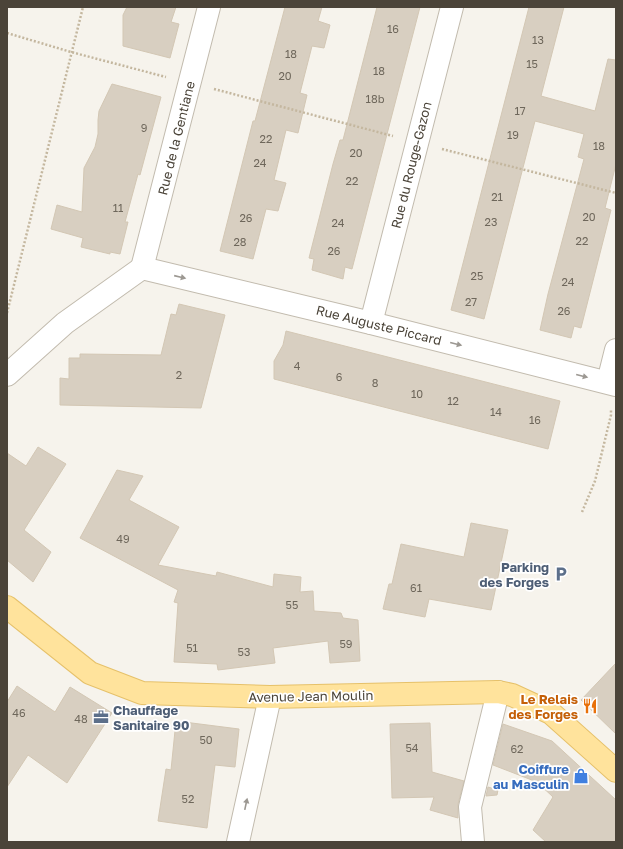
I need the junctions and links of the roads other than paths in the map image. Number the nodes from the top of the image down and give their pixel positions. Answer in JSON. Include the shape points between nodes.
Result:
{"nodes":[{"id":1,"x":209,"y":7,"type":"edge"},
{"id":2,"x":452,"y":7,"type":"edge"},
{"id":3,"x":142,"y":268,"type":"junction"},
{"id":4,"x":371,"y":322,"type":"junction"},
{"id":5,"x":616,"y":350,"type":"edge"},
{"id":6,"x":7,"y":375,"type":"edge"},
{"id":7,"x":612,"y":384,"type":"edge"},
{"id":8,"x":7,"y":607,"type":"edge"},
{"id":9,"x":498,"y":692,"type":"junction"},
{"id":10,"x":270,"y":697,"type":"junction"},
{"id":11,"x":616,"y":771,"type":"edge"},
{"id":12,"x":238,"y":842,"type":"edge"},
{"id":13,"x":473,"y":842,"type":"edge"}],
"edges":[{"from":1,"to":3,"type":"street","name":"Rue de la Gentiane"},
{"from":2,"to":4,"type":"street","name":"Rue du Rouge-Gazon"},
{"from":3,"to":4,"type":"street","name":"Rue Auguste Piccard","one_way":true},
{"from":3,"to":6,"type":"street","via":[[65,323]]},
{"from":4,"to":7,"type":"street","name":"Rue Auguste Piccard","one_way":true},
{"from":5,"to":7,"type":"street"},
{"from":8,"to":10,"type":"main road","name":"Avenue Jean Moulin","via":[[90,673],[142,693]]},
{"from":9,"to":10,"type":"main road","name":"Avenue Jean Moulin"},
{"from":9,"to":11,"type":"main road","name":"Avenue Jean Moulin","via":[[512,695],[551,713]]},
{"from":9,"to":13,"type":"street","via":[[470,807]]},
{"from":12,"to":10,"type":"street","one_way":true}]}
